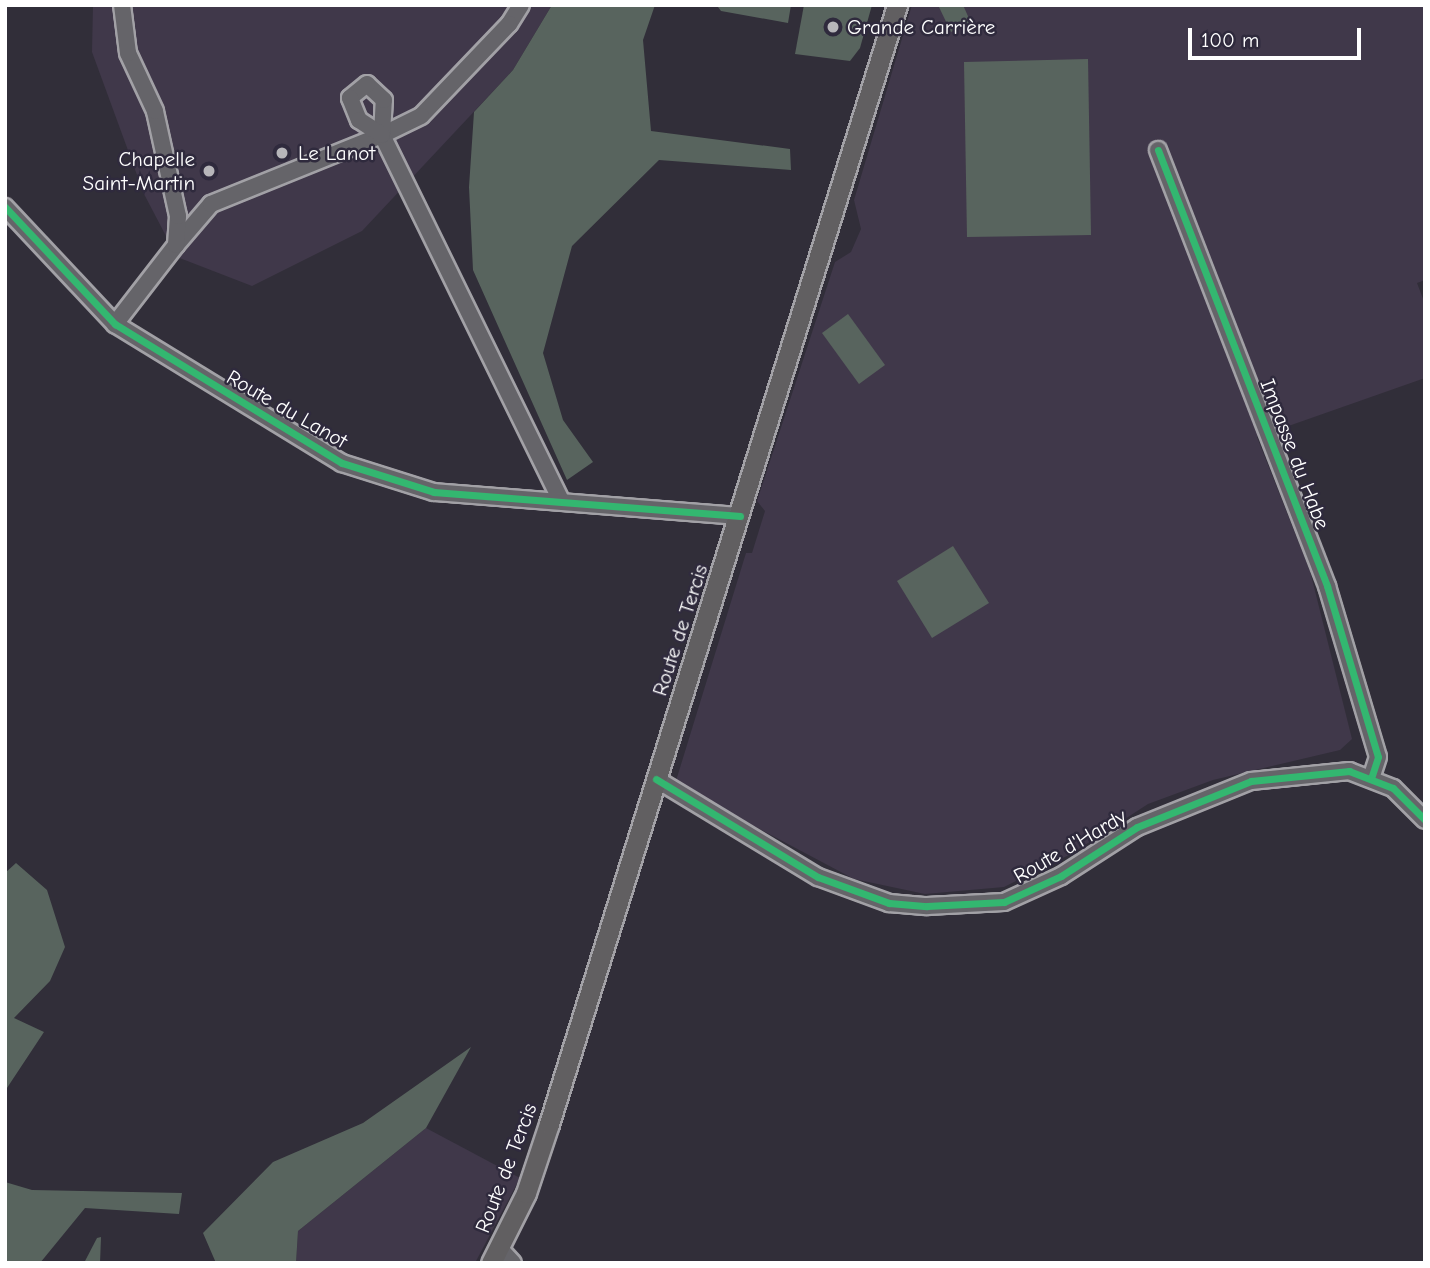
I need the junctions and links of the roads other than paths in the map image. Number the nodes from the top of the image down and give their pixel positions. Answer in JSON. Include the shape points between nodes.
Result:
{"nodes":[{"id":1,"x":122,"y":5,"type":"edge"},
{"id":2,"x":521,"y":5,"type":"edge"},
{"id":3,"x":897,"y":5,"type":"edge"},
{"id":4,"x":382,"y":135,"type":"junction"},
{"id":5,"x":1158,"y":150,"type":"dead end"},
{"id":6,"x":5,"y":207,"type":"edge"},
{"id":7,"x":176,"y":245,"type":"junction"},
{"id":8,"x":115,"y":324,"type":"junction"},
{"id":9,"x":560,"y":499,"type":"junction"},
{"id":10,"x":740,"y":516,"type":"junction"},
{"id":11,"x":1371,"y":776,"type":"junction"},
{"id":12,"x":656,"y":779,"type":"junction"},
{"id":13,"x":1425,"y":820,"type":"edge"},
{"id":14,"x":501,"y":1258,"type":"edge"}],
"edges":[{"from":1,"to":7,"type":"street","via":[[128,53],[155,111],[178,216]]},
{"from":2,"to":4,"type":"street","via":[[509,24],[421,116]]},
{"from":3,"to":10,"type":"main road","name":"Route de Tercis"},
{"from":4,"to":7,"type":"street","via":[[211,204]]},
{"from":4,"to":9,"type":"street"},
{"from":5,"to":11,"type":"street","name":"Impasse du Habe","via":[[1327,586],[1378,757]]},
{"from":6,"to":8,"type":"street","name":"Route du Lanot"},
{"from":7,"to":8,"type":"street"},
{"from":8,"to":9,"type":"street","name":"Route du Lanot","via":[[342,463],[434,492]]},
{"from":9,"to":10,"type":"street","name":"Route du Lanot"},
{"from":10,"to":12,"type":"main road","name":"Route de Tercis"},
{"from":11,"to":12,"type":"street","name":"Route d'Hardy","via":[[1328,771],[1251,781],[1137,827],[1061,876],[1004,902],[952,906],[889,903],[818,877]]},
{"from":11,"to":13,"type":"street","name":"Route d'Hardy","via":[[1393,788]]},
{"from":12,"to":14,"type":"main road","name":"Route de Tercis","via":[[536,1164]]}]}
